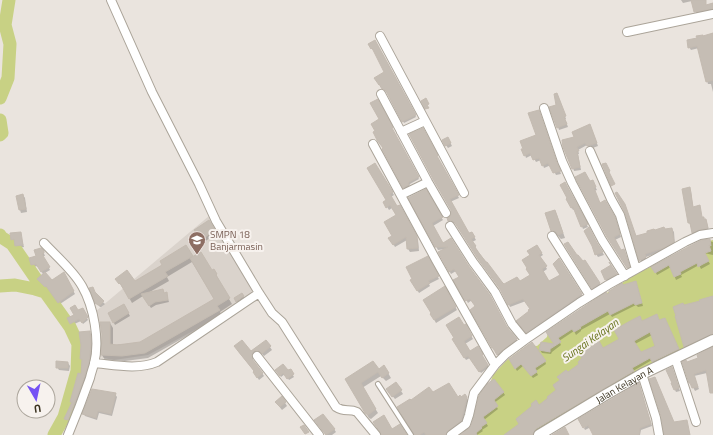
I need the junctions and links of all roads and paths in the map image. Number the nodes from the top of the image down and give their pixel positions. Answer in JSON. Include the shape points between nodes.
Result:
{"nodes":[{"id":1,"x":111,"y":0,"type":"edge"},
{"id":2,"x":713,"y":14,"type":"edge"},
{"id":3,"x":627,"y":32,"type":"dead end"},
{"id":4,"x":380,"y":36,"type":"dead end"},
{"id":5,"x":381,"y":94,"type":"dead end"},
{"id":6,"x":544,"y":108,"type":"dead end"},
{"id":7,"x":425,"y":121,"type":"junction"},
{"id":8,"x":401,"y":132,"type":"junction"},
{"id":9,"x":373,"y":144,"type":"dead end"},
{"id":10,"x":590,"y":151,"type":"dead end"},
{"id":11,"x":428,"y":182,"type":"junction"},
{"id":12,"x":464,"y":192,"type":"dead end"},
{"id":13,"x":401,"y":195,"type":"junction"},
{"id":14,"x":446,"y":213,"type":"dead end"},
{"id":15,"x":450,"y":226,"type":"dead end"},
{"id":16,"x":713,"y":233,"type":"edge"},
{"id":17,"x":552,"y":236,"type":"dead end"},
{"id":18,"x":44,"y":243,"type":"dead end"},
{"id":19,"x":636,"y":269,"type":"junction"},
{"id":20,"x":625,"y":276,"type":"junction"},
{"id":21,"x":259,"y":293,"type":"junction"},
{"id":22,"x":590,"y":296,"type":"junction"},
{"id":23,"x":525,"y":340,"type":"junction"},
{"id":24,"x":713,"y":340,"type":"edge"},
{"id":25,"x":257,"y":356,"type":"dead end"},
{"id":26,"x":675,"y":358,"type":"junction"},
{"id":27,"x":94,"y":363,"type":"junction"},
{"id":28,"x":495,"y":365,"type":"junction"},
{"id":29,"x":642,"y":374,"type":"junction"},
{"id":30,"x":378,"y":384,"type":"dead end"},
{"id":31,"x":696,"y":422,"type":"dead end"},
{"id":32,"x":68,"y":435,"type":"edge"},
{"id":33,"x":319,"y":435,"type":"edge"},
{"id":34,"x":376,"y":435,"type":"edge"},
{"id":35,"x":411,"y":435,"type":"edge"},
{"id":36,"x":451,"y":435,"type":"edge"},
{"id":37,"x":539,"y":435,"type":"edge"},
{"id":38,"x":659,"y":435,"type":"edge"}],
"edges":[{"from":1,"to":21,"type":"street","via":[[152,92],[216,221]]},
{"from":2,"to":3,"type":"street"},
{"from":4,"to":7,"type":"street"},
{"from":5,"to":8,"type":"street"},
{"from":6,"to":20,"type":"street","via":[[572,183],[602,240]]},
{"from":7,"to":8,"type":"street"},
{"from":7,"to":12,"type":"street"},
{"from":8,"to":11,"type":"street"},
{"from":9,"to":13,"type":"street"},
{"from":10,"to":19,"type":"street","via":[[620,216]]},
{"from":11,"to":13,"type":"street"},
{"from":11,"to":14,"type":"street"},
{"from":13,"to":28,"type":"street"},
{"from":15,"to":23,"type":"street","via":[[472,262],[495,292],[512,324]]},
{"from":16,"to":19,"type":"street","via":[[693,238]]},
{"from":17,"to":22,"type":"street"},
{"from":18,"to":27,"type":"street","via":[[74,274],[86,294],[95,328]]},
{"from":19,"to":20,"type":"street"},
{"from":20,"to":22,"type":"street"},
{"from":21,"to":27,"type":"street","via":[[158,362],[141,367]]},
{"from":21,"to":34,"type":"street","via":[[272,313],[282,322],[336,407],[344,411],[357,412]]},
{"from":22,"to":23,"type":"street"},
{"from":23,"to":28,"type":"street"},
{"from":24,"to":26,"type":"street","name":"Jalan Kelayan A"},
{"from":25,"to":33,"type":"street"},
{"from":26,"to":29,"type":"street","name":"Jalan Kelayan A"},
{"from":26,"to":31,"type":"street"},
{"from":27,"to":32,"type":"street"},
{"from":28,"to":36,"type":"street","via":[[474,393],[466,424]]},
{"from":29,"to":37,"type":"street","name":"Jalan Kelayan A"},
{"from":29,"to":38,"type":"street"},
{"from":30,"to":35,"type":"lane"}]}
